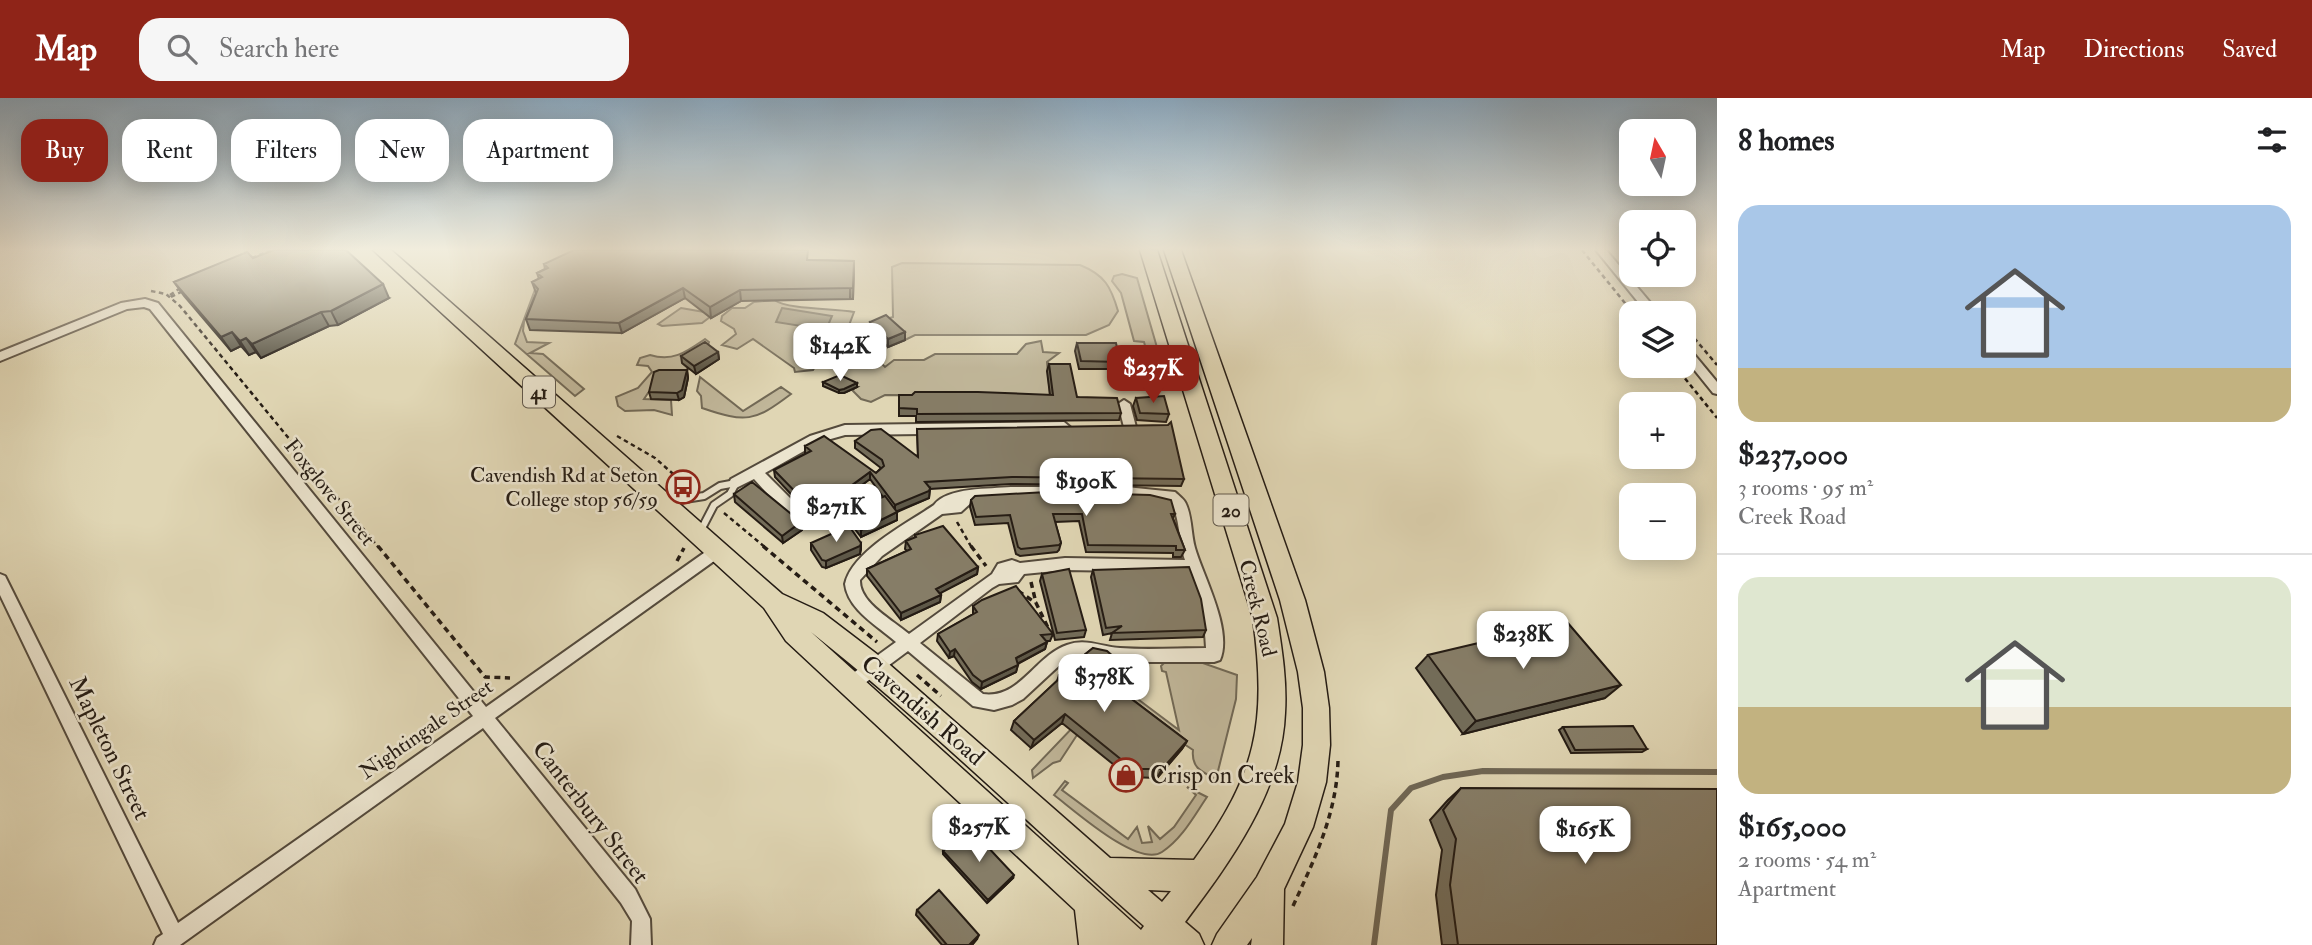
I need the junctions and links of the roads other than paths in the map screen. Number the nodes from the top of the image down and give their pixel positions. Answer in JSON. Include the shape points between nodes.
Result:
{"nodes":[{"id":1,"x":425,"y":290,"type":"edge"},
{"id":2,"x":1161,"y":290,"type":"edge"},
{"id":3,"x":1186,"y":290,"type":"edge"},
{"id":4,"x":0,"y":357,"type":"edge"},
{"id":5,"x":1696,"y":365,"type":"edge"},
{"id":6,"x":1717,"y":390,"type":"edge"},
{"id":7,"x":1124,"y":404,"type":"dead end"},
{"id":8,"x":1080,"y":427,"type":"edge"},
{"id":9,"x":1129,"y":427,"type":"edge"},
{"id":10,"x":834,"y":432,"type":"junction"},
{"id":11,"x":844,"y":450,"type":"edge"},
{"id":12,"x":757,"y":474,"type":"junction"},
{"id":13,"x":736,"y":483,"type":"junction"},
{"id":14,"x":662,"y":503,"type":"junction"},
{"id":15,"x":807,"y":522,"type":"dead end"},
{"id":16,"x":691,"y":542,"type":"junction"},
{"id":17,"x":716,"y":552,"type":"junction"},
{"id":18,"x":1193,"y":566,"type":"junction"},
{"id":19,"x":0,"y":580,"type":"edge"},
{"id":20,"x":908,"y":642,"type":"junction"},
{"id":21,"x":872,"y":668,"type":"junction"},
{"id":22,"x":483,"y":716,"type":"junction"},
{"id":23,"x":1104,"y":872,"type":"junction"},
{"id":24,"x":1200,"y":875,"type":"junction"},
{"id":25,"x":1269,"y":888,"type":"junction"},
{"id":26,"x":1089,"y":902,"type":"junction"},
{"id":27,"x":1157,"y":935,"type":"edge"},
{"id":28,"x":169,"y":941,"type":"edge"},
{"id":29,"x":641,"y":945,"type":"edge"},
{"id":30,"x":1095,"y":945,"type":"edge"},
{"id":31,"x":1135,"y":945,"type":"edge"},
{"id":32,"x":1188,"y":945,"type":"edge"},
{"id":33,"x":1228,"y":945,"type":"edge"},
{"id":34,"x":1267,"y":945,"type":"edge"}],
"edges":[{"from":1,"to":14,"type":"main road","name":"Cavendish Road","number":"41"},
{"from":2,"to":24,"type":"main road","name":"Creek Road","number":"20","via":[[1265,618],[1274,679],[1270,739],[1253,794]]},
{"from":3,"to":25,"type":"main road","name":"Creek Road","number":"20","via":[[1293,601],[1315,695],[1311,789],[1292,847]]},
{"from":4,"to":22,"type":"street","name":"Foxglove Street","via":[[118,308],[139,303],[154,306]]},
{"from":5,"to":6,"type":"street"},
{"from":7,"to":9,"type":"street"},
{"from":8,"to":10,"type":"street","via":[[876,427]]},
{"from":10,"to":11,"type":"street"},
{"from":10,"to":12,"type":"street"},
{"from":12,"to":13,"type":"street"},
{"from":12,"to":15,"type":"street"},
{"from":13,"to":14,"type":"lane","via":[[704,496]]},
{"from":13,"to":16,"type":"lane","via":[[730,494],[714,505]]},
{"from":14,"to":16,"type":"main road","name":"Cavendish Road","number":"41"},
{"from":16,"to":17,"type":"main road","name":"Cavendish Road","number":"41"},
{"from":17,"to":21,"type":"main road","name":"Cavendish Road","number":"41","via":[[773,601],[814,620]]},
{"from":17,"to":22,"type":"street","name":"Nightingale Street"},
{"from":18,"to":20,"type":"street","via":[[1003,568],[997,578]]},
{"from":18,"to":20,"type":"street","via":[[1211,612],[1214,654],[1118,655],[1080,649],[1062,655],[1019,693],[993,703],[972,696]]},
{"from":18,"to":20,"type":"street","via":[[1180,505],[1170,496],[1011,492],[967,499],[956,508],[939,509],[863,564],[853,579],[855,596]]},
{"from":19,"to":28,"type":"street","name":"Mapleton Street"},
{"from":20,"to":21,"type":"street"},
{"from":21,"to":23,"type":"main road","name":"Cavendish Road","number":"41","via":[[930,714]]},
{"from":21,"to":26,"type":"main road","name":"Cavendish Road","number":"41"},
{"from":22,"to":28,"type":"street","name":"Nightingale Street"},
{"from":22,"to":29,"type":"street","name":"Canterbury Street","via":[[628,896],[640,919]]},
{"from":23,"to":24,"type":"main road"},
{"from":23,"to":27,"type":"main road","name":"Cavendish Road","number":"41"},
{"from":24,"to":27,"type":"main road","name":"Creek Road","number":"20"},
{"from":25,"to":33,"type":"main road","name":"Creek Road","number":"20"},
{"from":25,"to":34,"type":"main road"},
{"from":26,"to":30,"type":"main road"},
{"from":26,"to":31,"type":"main road","name":"Cavendish Road","number":"41"},
{"from":27,"to":32,"type":"main road","name":"Cavendish Road","number":"41"}]}
